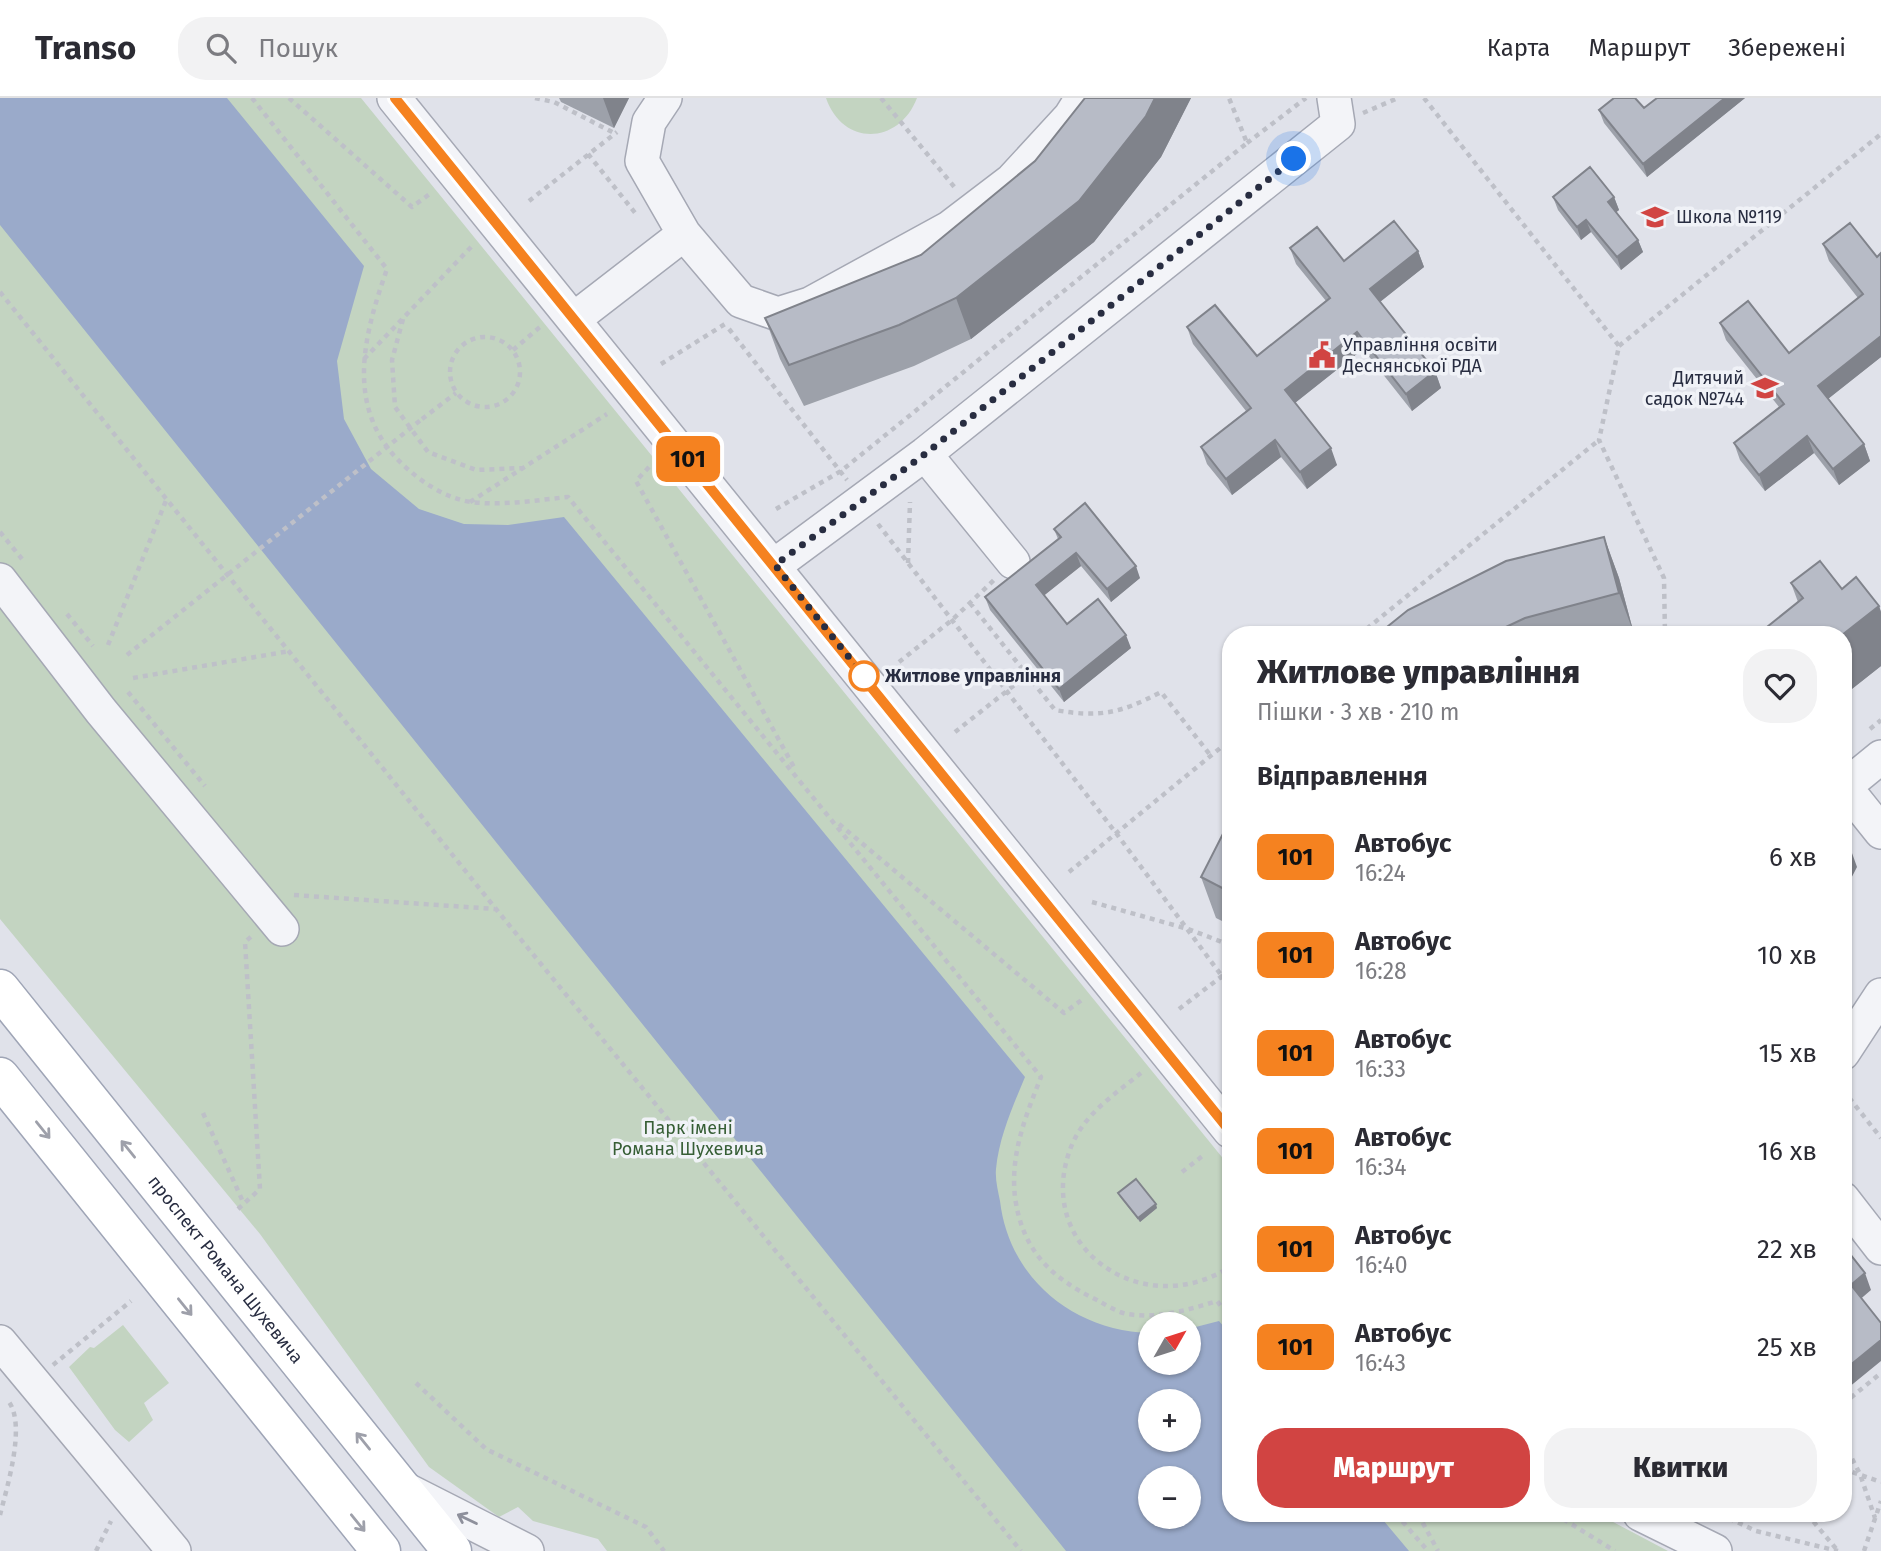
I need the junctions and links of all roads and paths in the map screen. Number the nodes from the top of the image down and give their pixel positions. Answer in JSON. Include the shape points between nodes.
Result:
{"nodes":[{"id":1,"x":252,"y":98,"type":"edge"},
{"id":2,"x":289,"y":98,"type":"edge"},
{"id":3,"x":394,"y":98,"type":"edge"},
{"id":4,"x":535,"y":98,"type":"edge"},
{"id":5,"x":665,"y":98,"type":"edge"},
{"id":6,"x":881,"y":98,"type":"edge"},
{"id":7,"x":1082,"y":98,"type":"edge"},
{"id":8,"x":1229,"y":98,"type":"edge"},
{"id":9,"x":1306,"y":98,"type":"edge"},
{"id":10,"x":1334,"y":98,"type":"edge"},
{"id":11,"x":1424,"y":98,"type":"edge"},
{"id":12,"x":622,"y":122,"type":"dead end"},
{"id":13,"x":616,"y":134,"type":"junction"},
{"id":14,"x":1881,"y":134,"type":"edge"},
{"id":15,"x":1247,"y":143,"type":"junction"},
{"id":16,"x":430,"y":193,"type":"dead end"},
{"id":17,"x":530,"y":201,"type":"dead end"},
{"id":18,"x":973,"y":210,"type":"junction"},
{"id":19,"x":684,"y":234,"type":"junction"},
{"id":20,"x":472,"y":246,"type":"dead end"},
{"id":21,"x":0,"y":292,"type":"edge"},
{"id":22,"x":403,"y":319,"type":"junction"},
{"id":23,"x":575,"y":319,"type":"junction"},
{"id":24,"x":540,"y":327,"type":"dead end"},
{"id":25,"x":1619,"y":346,"type":"junction"},
{"id":26,"x":513,"y":350,"type":"junction"},
{"id":27,"x":364,"y":359,"type":"junction"},
{"id":28,"x":456,"y":393,"type":"junction"},
{"id":29,"x":607,"y":414,"type":"dead end"},
{"id":30,"x":1599,"y":440,"type":"junction"},
{"id":31,"x":928,"y":458,"type":"junction"},
{"id":32,"x":649,"y":467,"type":"dead end"},
{"id":33,"x":523,"y":468,"type":"junction"},
{"id":34,"x":842,"y":473,"type":"dead end"},
{"id":35,"x":167,"y":498,"type":"junction"},
{"id":36,"x":470,"y":502,"type":"junction"},
{"id":37,"x":860,"y":502,"type":"junction"},
{"id":38,"x":776,"y":509,"type":"dead end"},
{"id":39,"x":1013,"y":562,"type":"joint"},
{"id":40,"x":908,"y":563,"type":"junction"},
{"id":41,"x":775,"y":565,"type":"junction"},
{"id":42,"x":0,"y":580,"type":"edge"},
{"id":43,"x":970,"y":603,"type":"junction"},
{"id":44,"x":952,"y":620,"type":"junction"},
{"id":45,"x":1370,"y":626,"type":"edge"},
{"id":46,"x":1665,"y":626,"type":"edge"},
{"id":47,"x":108,"y":645,"type":"dead end"},
{"id":48,"x":290,"y":651,"type":"junction"},
{"id":49,"x":127,"y":655,"type":"dead end"},
{"id":50,"x":899,"y":662,"type":"dead end"},
{"id":51,"x":1027,"y":675,"type":"junction"},
{"id":52,"x":133,"y":678,"type":"dead end"},
{"id":53,"x":1006,"y":690,"type":"junction"},
{"id":54,"x":128,"y":691,"type":"dead end"},
{"id":55,"x":955,"y":732,"type":"dead end"},
{"id":56,"x":1222,"y":747,"type":"edge"},
{"id":57,"x":1211,"y":756,"type":"junction"},
{"id":58,"x":1881,"y":757,"type":"edge"},
{"id":59,"x":801,"y":779,"type":"junction"},
{"id":60,"x":1852,"y":781,"type":"edge"},
{"id":61,"x":207,"y":789,"type":"dead end"},
{"id":62,"x":1852,"y":798,"type":"edge"},
{"id":63,"x":830,"y":817,"type":"junction"},
{"id":64,"x":1881,"y":832,"type":"edge"},
{"id":65,"x":1116,"y":833,"type":"junction"},
{"id":66,"x":1069,"y":872,"type":"dead end"},
{"id":67,"x":286,"y":886,"type":"dead end"},
{"id":68,"x":1093,"y":902,"type":"dead end"},
{"id":69,"x":496,"y":909,"type":"junction"},
{"id":70,"x":283,"y":914,"type":"junction"},
{"id":71,"x":1188,"y":929,"type":"junction"},
{"id":72,"x":1222,"y":942,"type":"edge"},
{"id":73,"x":1222,"y":976,"type":"joint"},
{"id":74,"x":0,"y":989,"type":"edge"},
{"id":75,"x":1881,"y":995,"type":"edge"},
{"id":76,"x":1083,"y":999,"type":"dead end"},
{"id":77,"x":1179,"y":1009,"type":"dead end"},
{"id":78,"x":1852,"y":1039,"type":"edge"},
{"id":79,"x":1141,"y":1073,"type":"dead end"},
{"id":80,"x":0,"y":1077,"type":"edge"},
{"id":81,"x":1852,"y":1101,"type":"edge"},
{"id":82,"x":203,"y":1113,"type":"dead end"},
{"id":83,"x":1222,"y":1121,"type":"edge"},
{"id":84,"x":1881,"y":1138,"type":"edge"},
{"id":85,"x":1205,"y":1154,"type":"dead end"},
{"id":86,"x":1182,"y":1172,"type":"dead end"},
{"id":87,"x":244,"y":1204,"type":"junction"},
{"id":88,"x":238,"y":1209,"type":"dead end"},
{"id":89,"x":1852,"y":1211,"type":"edge"},
{"id":90,"x":1881,"y":1248,"type":"edge"},
{"id":91,"x":1222,"y":1271,"type":"edge"},
{"id":92,"x":131,"y":1301,"type":"dead end"},
{"id":93,"x":1222,"y":1308,"type":"edge"},
{"id":94,"x":0,"y":1342,"type":"edge"},
{"id":95,"x":48,"y":1369,"type":"dead end"},
{"id":96,"x":1881,"y":1373,"type":"edge"},
{"id":97,"x":416,"y":1383,"type":"dead end"},
{"id":98,"x":1852,"y":1397,"type":"edge"},
{"id":99,"x":8,"y":1401,"type":"dead end"},
{"id":100,"x":1852,"y":1458,"type":"edge"},
{"id":101,"x":1852,"y":1472,"type":"edge"},
{"id":102,"x":1860,"y":1474,"type":"junction"},
{"id":103,"x":1881,"y":1482,"type":"edge"},
{"id":104,"x":400,"y":1486,"type":"junction"},
{"id":105,"x":1881,"y":1501,"type":"edge"},
{"id":106,"x":0,"y":1515,"type":"edge"},
{"id":107,"x":1875,"y":1518,"type":"junction"},
{"id":108,"x":1403,"y":1522,"type":"edge"},
{"id":109,"x":1422,"y":1522,"type":"edge"},
{"id":110,"x":1568,"y":1522,"type":"edge"},
{"id":111,"x":1656,"y":1522,"type":"edge"},
{"id":112,"x":1737,"y":1522,"type":"edge"},
{"id":113,"x":1814,"y":1522,"type":"edge"},
{"id":114,"x":166,"y":1548,"type":"edge"},
{"id":115,"x":381,"y":1551,"type":"edge"},
{"id":116,"x":452,"y":1551,"type":"edge"},
{"id":117,"x":527,"y":1551,"type":"edge"},
{"id":118,"x":664,"y":1551,"type":"edge"},
{"id":119,"x":1021,"y":1551,"type":"edge"},
{"id":120,"x":1427,"y":1551,"type":"edge"},
{"id":121,"x":1438,"y":1551,"type":"edge"},
{"id":122,"x":1615,"y":1551,"type":"edge"},
{"id":123,"x":1715,"y":1551,"type":"edge"},
{"id":124,"x":1838,"y":1551,"type":"edge"},
{"id":125,"x":1864,"y":1551,"type":"edge"}],
"edges":[{"from":1,"to":27,"type":"path","via":[[387,269],[370,319]]},
{"from":2,"to":16,"type":"path","via":[[412,207]]},
{"from":3,"to":23,"type":"street"},
{"from":4,"to":13,"type":"path","via":[[554,102]]},
{"from":5,"to":19,"type":"street","via":[[649,121],[642,161]]},
{"from":6,"to":18,"type":"path"},
{"from":7,"to":18,"type":"street","via":[[1013,180]]},
{"from":8,"to":15,"type":"path"},
{"from":9,"to":15,"type":"path"},
{"from":10,"to":31,"type":"street","via":[[1338,124]]},
{"from":11,"to":25,"type":"path"},
{"from":12,"to":13,"type":"path"},
{"from":13,"to":17,"type":"path"},
{"from":14,"to":25,"type":"path"},
{"from":15,"to":38,"type":"path","via":[[841,471]]},
{"from":18,"to":19,"type":"street","via":[[949,228],[810,304],[778,314],[741,301]]},
{"from":19,"to":23,"type":"street"},
{"from":20,"to":22,"type":"path"},
{"from":21,"to":35,"type":"path"},
{"from":22,"to":27,"type":"path"},
{"from":22,"to":33,"type":"path","via":[[392,360],[394,407],[428,452],[476,470]]},
{"from":23,"to":41,"type":"street"},
{"from":24,"to":26,"type":"path"},
{"from":25,"to":30,"type":"path"},
{"from":26,"to":28,"type":"path","via":[[492,337],[469,340],[459,348],[450,370]]},
{"from":26,"to":28,"type":"path","via":[[521,370],[520,382],[507,400],[486,408],[474,406]]},
{"from":27,"to":36,"type":"path","via":[[365,396],[379,437],[399,462],[428,486]]},
{"from":28,"to":49,"type":"path","bridge":true},
{"from":29,"to":33,"type":"path"},
{"from":30,"to":45,"type":"path"},
{"from":30,"to":46,"type":"path","via":[[1664,578]]},
{"from":31,"to":37,"type":"street"},
{"from":31,"to":39,"type":"street"},
{"from":31,"to":40,"type":"path","via":[[911,499]]},
{"from":32,"to":59,"type":"path","via":[[636,481]]},
{"from":33,"to":36,"type":"path"},
{"from":34,"to":37,"type":"path"},
{"from":35,"to":47,"type":"path"},
{"from":35,"to":48,"type":"path"},
{"from":36,"to":59,"type":"path","via":[[568,497]]},
{"from":37,"to":40,"type":"path"},
{"from":37,"to":41,"type":"street"},
{"from":39,"to":43,"type":"path"},
{"from":40,"to":44,"type":"path"},
{"from":41,"to":83,"type":"street"},
{"from":42,"to":70,"type":"street","via":[[124,739]]},
{"from":43,"to":44,"type":"path"},
{"from":43,"to":51,"type":"path"},
{"from":44,"to":50,"type":"path"},
{"from":44,"to":53,"type":"path"},
{"from":48,"to":52,"type":"path"},
{"from":48,"to":69,"type":"path"},
{"from":51,"to":53,"type":"path"},
{"from":51,"to":57,"type":"path","via":[[1055,710],[1084,715],[1128,709],[1161,692]]},
{"from":53,"to":55,"type":"path"},
{"from":53,"to":65,"type":"path"},
{"from":54,"to":61,"type":"path"},
{"from":56,"to":57,"type":"path"},
{"from":57,"to":65,"type":"path"},
{"from":58,"to":60,"type":"street"},
{"from":59,"to":63,"type":"path"},
{"from":62,"to":64,"type":"street"},
{"from":63,"to":76,"type":"path","via":[[1064,1013]]},
{"from":63,"to":93,"type":"path","via":[[1041,1077],[1020,1131],[1015,1196],[1026,1237],[1041,1262],[1067,1286],[1126,1314],[1173,1314],[1217,1301]]},
{"from":65,"to":66,"type":"path"},
{"from":65,"to":71,"type":"path"},
{"from":67,"to":70,"type":"path"},
{"from":68,"to":71,"type":"path"},
{"from":69,"to":70,"type":"path"},
{"from":69,"to":119,"type":"path"},
{"from":70,"to":87,"type":"path","via":[[245,942],[260,1189]]},
{"from":71,"to":72,"type":"path"},
{"from":71,"to":73,"type":"path"},
{"from":73,"to":77,"type":"path"},
{"from":104,"to":74,"type":"main road","name":"проспект Романа Шухевича","one_way":true},
{"from":75,"to":78,"type":"street"},
{"from":79,"to":91,"type":"path","via":[[1099,1107],[1071,1146],[1064,1192],[1075,1233],[1101,1264],[1137,1284],[1196,1285]]},
{"from":80,"to":115,"type":"main road","one_way":true},
{"from":81,"to":84,"type":"path"},
{"from":82,"to":87,"type":"path"},
{"from":85,"to":86,"type":"path"},
{"from":87,"to":88,"type":"path"},
{"from":89,"to":90,"type":"street"},
{"from":92,"to":95,"type":"path"},
{"from":94,"to":114,"type":"street"},
{"from":96,"to":98,"type":"path"},
{"from":97,"to":118,"type":"path","via":[[486,1449],[646,1527]]},
{"from":99,"to":106,"type":"path","via":[[16,1424],[12,1467]]},
{"from":100,"to":102,"type":"path"},
{"from":101,"to":102,"type":"path"},
{"from":102,"to":103,"type":"path"},
{"from":102,"to":107,"type":"path"},
{"from":104,"to":116,"type":"main road","name":"проспект Романа Шухевича"},
{"from":117,"to":104,"type":"street","one_way":true},
{"from":105,"to":107,"type":"path"},
{"from":107,"to":125,"type":"path"},
{"from":108,"to":120,"type":"path"},
{"from":109,"to":121,"type":"path"},
{"from":110,"to":122,"type":"path"},
{"from":111,"to":123,"type":"street"},
{"from":112,"to":124,"type":"path"},
{"from":113,"to":124,"type":"path"}]}
